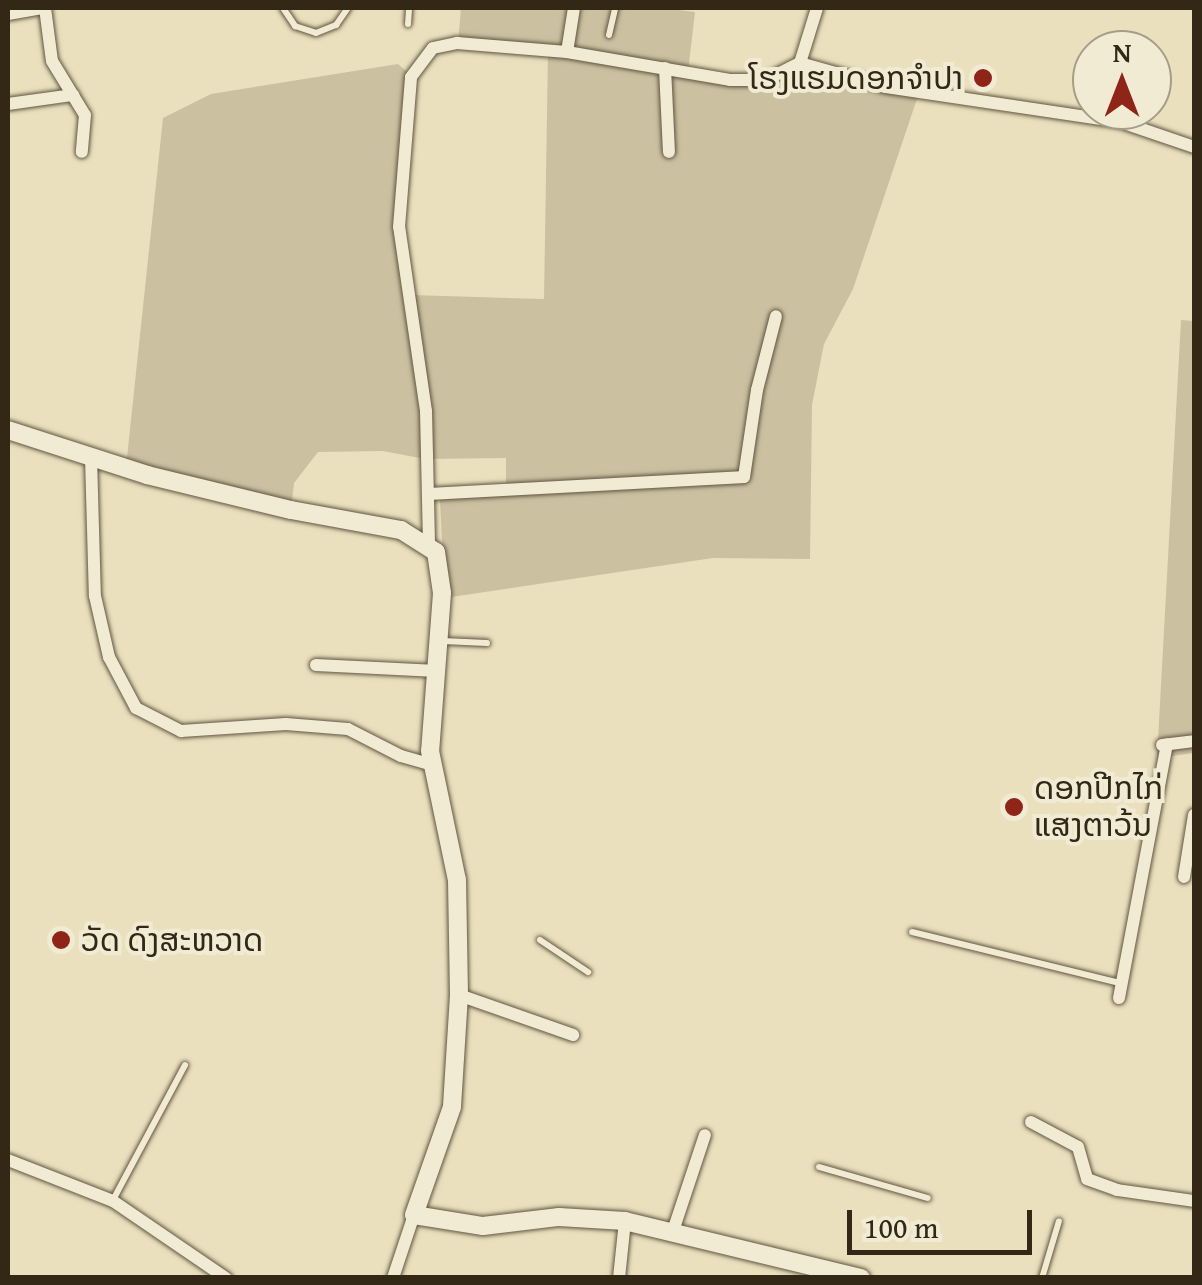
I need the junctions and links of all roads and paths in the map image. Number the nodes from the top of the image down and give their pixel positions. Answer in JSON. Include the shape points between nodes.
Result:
{"nodes":[{"id":1,"x":44,"y":8,"type":"edge"},
{"id":2,"x":283,"y":8,"type":"edge"},
{"id":3,"x":348,"y":8,"type":"edge"},
{"id":4,"x":409,"y":8,"type":"edge"},
{"id":5,"x":574,"y":8,"type":"edge"},
{"id":6,"x":615,"y":8,"type":"edge"},
{"id":7,"x":817,"y":8,"type":"edge"},
{"id":8,"x":8,"y":14,"type":"edge"},
{"id":9,"x":408,"y":24,"type":"dead end"},
{"id":10,"x":609,"y":34,"type":"dead end"},
{"id":11,"x":567,"y":52,"type":"junction"},
{"id":12,"x":800,"y":63,"type":"junction"},
{"id":13,"x":665,"y":68,"type":"junction"},
{"id":14,"x":73,"y":96,"type":"junction"},
{"id":15,"x":8,"y":104,"type":"edge"},
{"id":16,"x":1194,"y":147,"type":"edge"},
{"id":17,"x":82,"y":152,"type":"dead end"},
{"id":18,"x":669,"y":152,"type":"dead end"},
{"id":19,"x":776,"y":316,"type":"dead end"},
{"id":20,"x":8,"y":430,"type":"edge"},
{"id":21,"x":90,"y":458,"type":"junction"},
{"id":22,"x":430,"y":494,"type":"junction"},
{"id":23,"x":429,"y":543,"type":"junction"},
{"id":24,"x":439,"y":641,"type":"junction"},
{"id":25,"x":487,"y":643,"type":"dead end"},
{"id":26,"x":316,"y":665,"type":"dead end"},
{"id":27,"x":437,"y":671,"type":"junction"},
{"id":28,"x":1194,"y":741,"type":"edge"},
{"id":29,"x":432,"y":765,"type":"junction"},
{"id":30,"x":1194,"y":815,"type":"edge"},
{"id":31,"x":1184,"y":877,"type":"dead end"},
{"id":32,"x":912,"y":932,"type":"dead end"},
{"id":33,"x":540,"y":940,"type":"dead end"},
{"id":34,"x":588,"y":972,"type":"dead end"},
{"id":35,"x":1121,"y":983,"type":"junction"},
{"id":36,"x":459,"y":995,"type":"junction"},
{"id":37,"x":1118,"y":998,"type":"dead end"},
{"id":38,"x":573,"y":1035,"type":"dead end"},
{"id":39,"x":186,"y":1066,"type":"dead end"},
{"id":40,"x":1031,"y":1122,"type":"dead end"},
{"id":41,"x":705,"y":1135,"type":"dead end"},
{"id":42,"x":8,"y":1160,"type":"edge"},
{"id":43,"x":819,"y":1168,"type":"dead end"},
{"id":44,"x":928,"y":1198,"type":"dead end"},
{"id":45,"x":1194,"y":1201,"type":"edge"},
{"id":46,"x":113,"y":1202,"type":"junction"},
{"id":47,"x":414,"y":1216,"type":"junction"},
{"id":48,"x":1059,"y":1220,"type":"dead end"},
{"id":49,"x":625,"y":1221,"type":"junction"},
{"id":50,"x":673,"y":1231,"type":"junction"},
{"id":51,"x":226,"y":1278,"type":"edge"},
{"id":52,"x":393,"y":1278,"type":"edge"},
{"id":53,"x":618,"y":1278,"type":"edge"},
{"id":54,"x":862,"y":1278,"type":"edge"},
{"id":55,"x":1042,"y":1278,"type":"edge"}],
"edges":[{"from":1,"to":8,"type":"street"},
{"from":1,"to":14,"type":"street","via":[[47,46]]},
{"from":2,"to":3,"type":"lane","via":[[295,26],[316,33],[336,25]]},
{"from":4,"to":9,"type":"lane"},
{"from":5,"to":11,"type":"street"},
{"from":6,"to":10,"type":"lane"},
{"from":7,"to":12,"type":"street"},
{"from":11,"to":13,"type":"street"},
{"from":11,"to":22,"type":"street","via":[[433,48],[411,77],[399,227],[426,412]]},
{"from":12,"to":13,"type":"street","via":[[766,80]]},
{"from":12,"to":16,"type":"street","via":[[886,87],[1121,122]]},
{"from":13,"to":18,"type":"street"},
{"from":14,"to":15,"type":"street"},
{"from":14,"to":17,"type":"street","via":[[85,115]]},
{"from":19,"to":22,"type":"street","via":[[744,477]]},
{"from":20,"to":21,"type":"street"},
{"from":21,"to":23,"type":"street","via":[[291,510],[401,530]]},
{"from":21,"to":29,"type":"street","via":[[96,596],[109,656],[136,708],[181,731],[286,724],[348,729]]},
{"from":22,"to":23,"type":"street"},
{"from":23,"to":24,"type":"street","via":[[440,563]]},
{"from":24,"to":25,"type":"lane"},
{"from":24,"to":27,"type":"street"},
{"from":26,"to":27,"type":"street"},
{"from":27,"to":29,"type":"street"},
{"from":28,"to":35,"type":"street","via":[[1162,745]]},
{"from":29,"to":36,"type":"street","via":[[457,880]]},
{"from":30,"to":31,"type":"street"},
{"from":32,"to":35,"type":"lane"},
{"from":33,"to":34,"type":"lane"},
{"from":35,"to":37,"type":"street"},
{"from":36,"to":38,"type":"street"},
{"from":36,"to":47,"type":"street","via":[[452,1106]]},
{"from":39,"to":46,"type":"lane"},
{"from":40,"to":45,"type":"street","via":[[1078,1148],[1087,1179]]},
{"from":41,"to":50,"type":"street"},
{"from":42,"to":46,"type":"street"},
{"from":43,"to":44,"type":"lane"},
{"from":46,"to":51,"type":"street"},
{"from":47,"to":49,"type":"street","via":[[483,1226],[558,1217]]},
{"from":47,"to":52,"type":"street"},
{"from":48,"to":55,"type":"lane"},
{"from":49,"to":50,"type":"street"},
{"from":49,"to":53,"type":"street"},
{"from":50,"to":54,"type":"street"}]}
